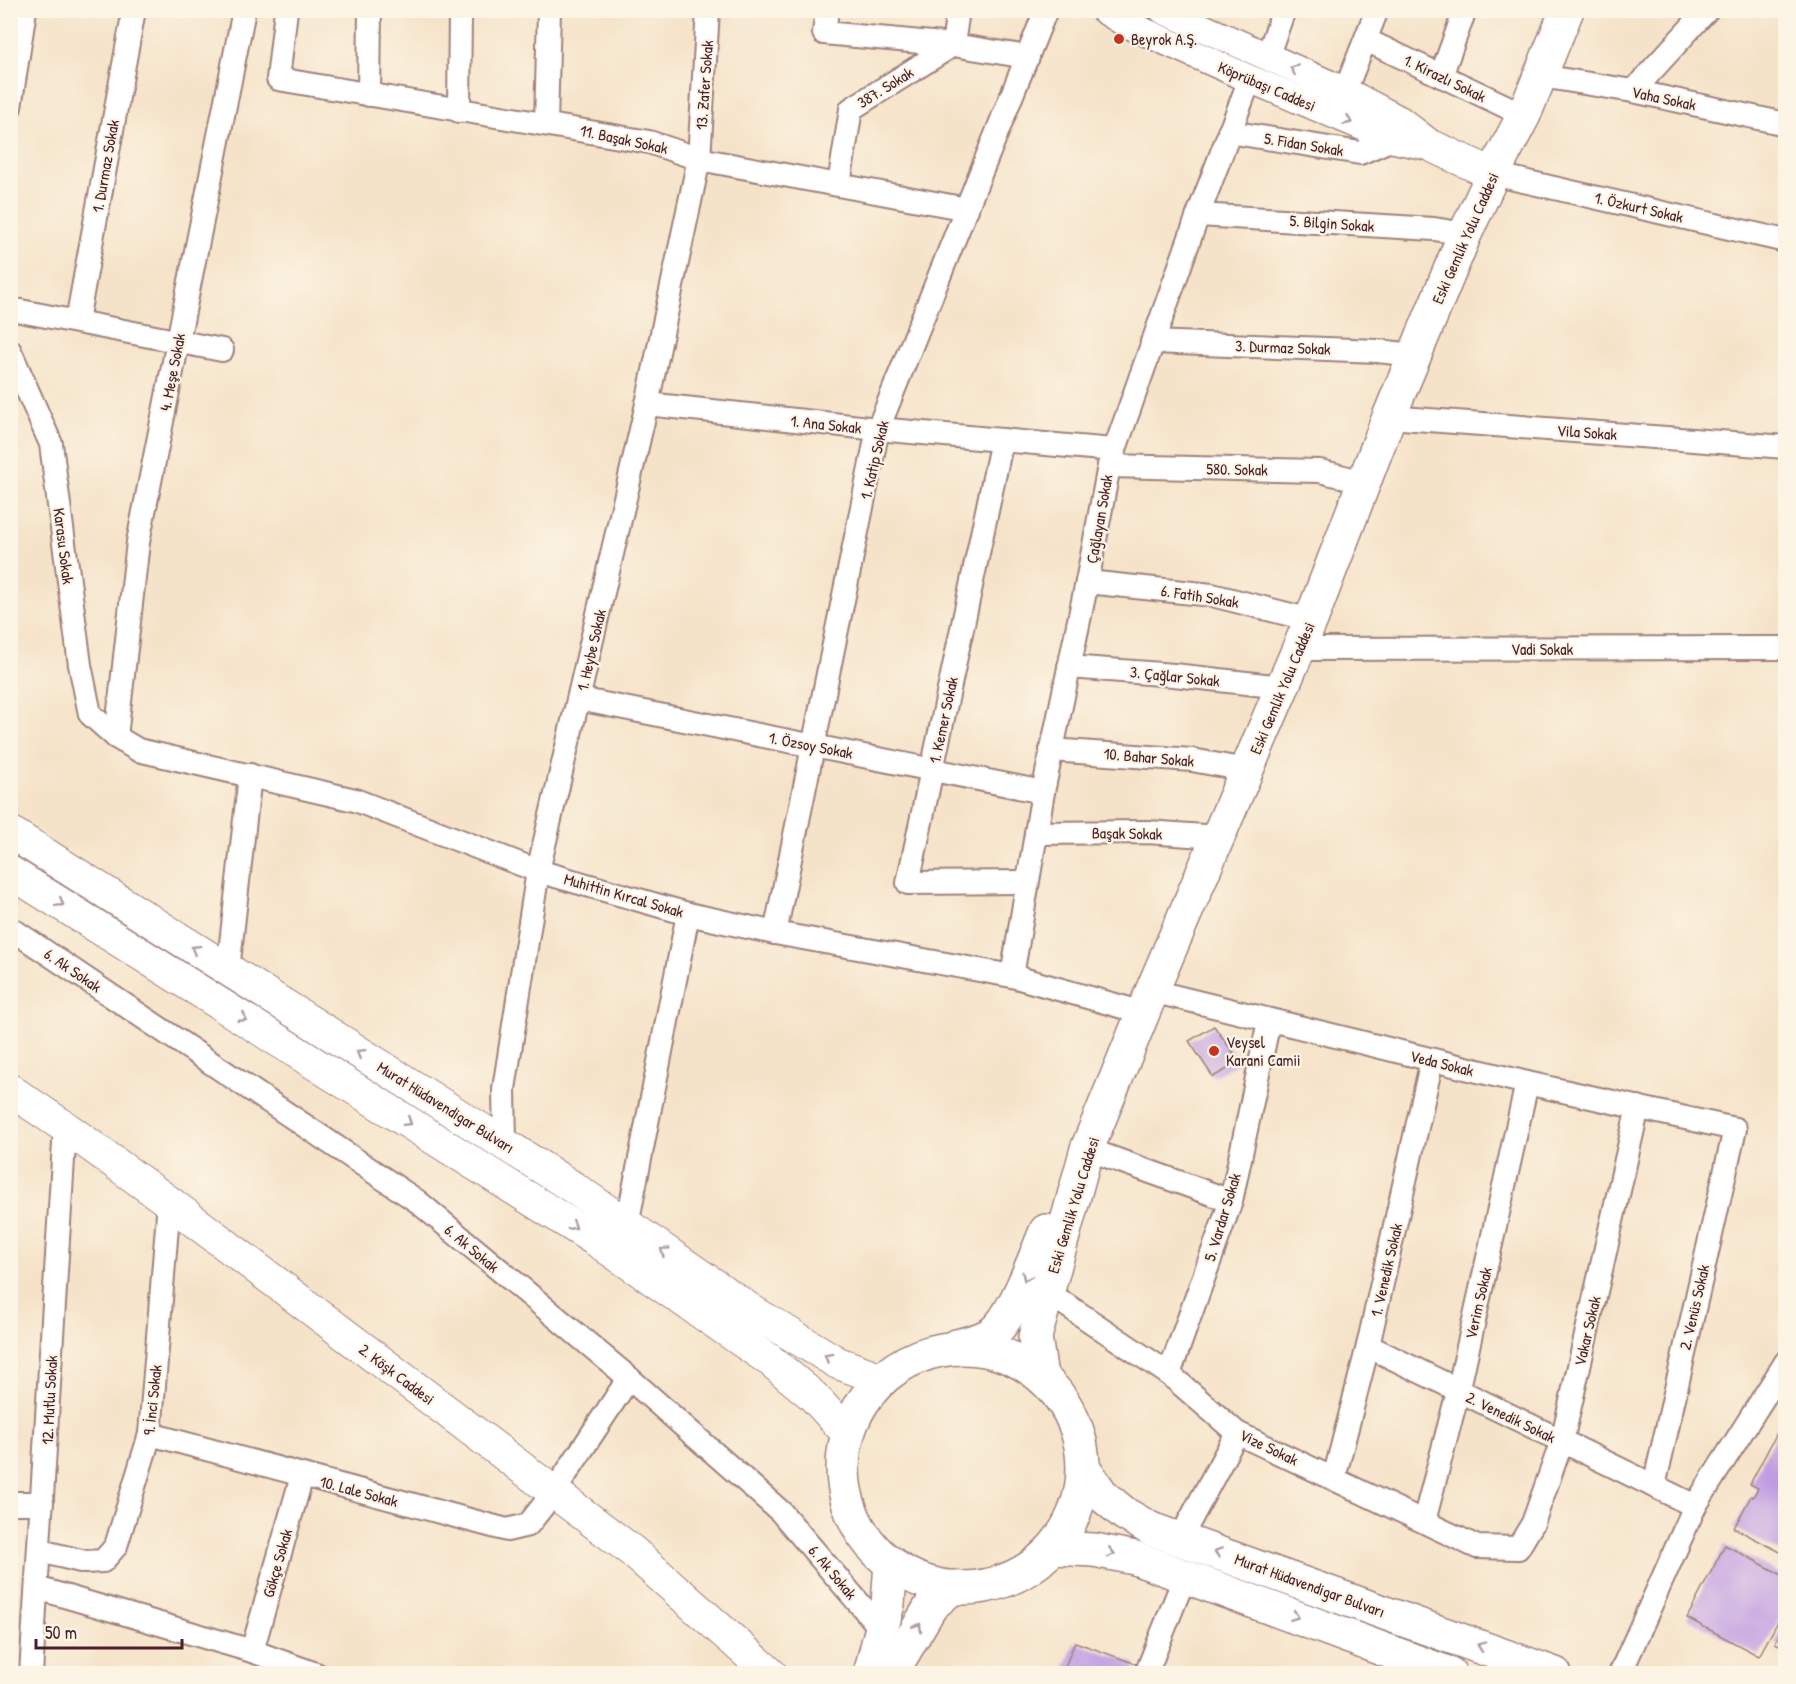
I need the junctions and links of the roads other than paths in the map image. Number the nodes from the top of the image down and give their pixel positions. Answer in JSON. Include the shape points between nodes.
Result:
{"nodes":[{"id":1,"x":25,"y":10,"type":"edge"},
{"id":2,"x":134,"y":10,"type":"edge"},
{"id":3,"x":244,"y":10,"type":"edge"},
{"id":4,"x":286,"y":10,"type":"edge"},
{"id":5,"x":370,"y":10,"type":"edge"},
{"id":6,"x":460,"y":10,"type":"edge"},
{"id":7,"x":549,"y":10,"type":"edge"},
{"id":8,"x":708,"y":10,"type":"edge"},
{"id":9,"x":958,"y":10,"type":"edge"},
{"id":10,"x":1046,"y":10,"type":"edge"},
{"id":11,"x":1104,"y":10,"type":"edge"},
{"id":12,"x":1163,"y":10,"type":"edge"},
{"id":13,"x":1284,"y":10,"type":"edge"},
{"id":14,"x":1377,"y":10,"type":"edge"},
{"id":15,"x":1465,"y":10,"type":"edge"},
{"id":16,"x":1568,"y":10,"type":"edge"},
{"id":17,"x":1707,"y":10,"type":"edge"},
{"id":18,"x":825,"y":22,"type":"edge"},
{"id":19,"x":1366,"y":40,"type":"junction"},
{"id":20,"x":953,"y":45,"type":"junction"},
{"id":21,"x":1028,"y":57,"type":"junction"},
{"id":22,"x":1267,"y":57,"type":"junction"},
{"id":23,"x":1441,"y":75,"type":"junction"},
{"id":24,"x":1541,"y":75,"type":"junction"},
{"id":25,"x":1250,"y":79,"type":"junction"},
{"id":26,"x":1345,"y":91,"type":"junction"},
{"id":27,"x":1633,"y":91,"type":"junction"},
{"id":28,"x":369,"y":95,"type":"junction"},
{"id":29,"x":11,"y":100,"type":"edge"},
{"id":30,"x":459,"y":111,"type":"junction"},
{"id":31,"x":1524,"y":115,"type":"junction"},
{"id":32,"x":546,"y":123,"type":"junction"},
{"id":33,"x":1785,"y":124,"type":"edge"},
{"id":34,"x":1396,"y":129,"type":"junction"},
{"id":35,"x":1229,"y":132,"type":"junction"},
{"id":36,"x":1436,"y":148,"type":"joint"},
{"id":37,"x":699,"y":159,"type":"junction"},
{"id":38,"x":1493,"y":174,"type":"junction"},
{"id":39,"x":839,"y":184,"type":"junction"},
{"id":40,"x":967,"y":209,"type":"junction"},
{"id":41,"x":1198,"y":215,"type":"junction"},
{"id":42,"x":1465,"y":234,"type":"junction"},
{"id":43,"x":1785,"y":241,"type":"edge"},
{"id":44,"x":10,"y":309,"type":"edge"},
{"id":45,"x":77,"y":321,"type":"junction"},
{"id":46,"x":178,"y":340,"type":"junction"},
{"id":47,"x":1152,"y":342,"type":"junction"},
{"id":48,"x":222,"y":350,"type":"dead end"},
{"id":49,"x":10,"y":351,"type":"edge"},
{"id":50,"x":1414,"y":356,"type":"junction"},
{"id":51,"x":647,"y":404,"type":"junction"},
{"id":52,"x":1389,"y":417,"type":"junction"},
{"id":53,"x":878,"y":429,"type":"junction"},
{"id":54,"x":1002,"y":440,"type":"junction"},
{"id":55,"x":1785,"y":447,"type":"edge"},
{"id":56,"x":1111,"y":458,"type":"junction"},
{"id":57,"x":1364,"y":482,"type":"junction"},
{"id":58,"x":1088,"y":582,"type":"junction"},
{"id":59,"x":1311,"y":620,"type":"junction"},
{"id":60,"x":1785,"y":648,"type":"edge"},
{"id":61,"x":1298,"y":649,"type":"junction"},
{"id":62,"x":1069,"y":667,"type":"junction"},
{"id":63,"x":1282,"y":687,"type":"junction"},
{"id":64,"x":579,"y":699,"type":"junction"},
{"id":65,"x":116,"y":737,"type":"junction"},
{"id":66,"x":814,"y":745,"type":"junction"},
{"id":67,"x":1051,"y":750,"type":"junction"},
{"id":68,"x":932,"y":769,"type":"junction"},
{"id":69,"x":1246,"y":770,"type":"junction"},
{"id":70,"x":250,"y":775,"type":"junction"},
{"id":71,"x":1043,"y":792,"type":"junction"},
{"id":72,"x":10,"y":832,"type":"edge"},
{"id":73,"x":1036,"y":833,"type":"junction"},
{"id":74,"x":1218,"y":837,"type":"junction"},
{"id":75,"x":538,"y":871,"type":"junction"},
{"id":76,"x":10,"y":872,"type":"edge"},
{"id":77,"x":1027,"y":882,"type":"junction"},
{"id":78,"x":688,"y":914,"type":"junction"},
{"id":79,"x":10,"y":928,"type":"edge"},
{"id":80,"x":775,"y":933,"type":"junction"},
{"id":81,"x":228,"y":969,"type":"junction"},
{"id":82,"x":1012,"y":976,"type":"junction"},
{"id":83,"x":1148,"y":1002,"type":"junction"},
{"id":84,"x":1269,"y":1021,"type":"junction"},
{"id":85,"x":1432,"y":1060,"type":"junction"},
{"id":86,"x":1527,"y":1083,"type":"junction"},
{"id":87,"x":10,"y":1090,"type":"edge"},
{"id":88,"x":1638,"y":1107,"type":"junction"},
{"id":89,"x":65,"y":1126,"type":"junction"},
{"id":90,"x":1735,"y":1129,"type":"joint"},
{"id":91,"x":505,"y":1145,"type":"junction"},
{"id":92,"x":1088,"y":1149,"type":"junction"},
{"id":93,"x":1231,"y":1201,"type":"junction"},
{"id":94,"x":169,"y":1202,"type":"junction"},
{"id":95,"x":627,"y":1225,"type":"junction"},
{"id":96,"x":1047,"y":1292,"type":"junction"},
{"id":97,"x":1368,"y":1346,"type":"junction"},
{"id":98,"x":944,"y":1349,"type":"junction"},
{"id":99,"x":1785,"y":1362,"type":"edge"},
{"id":100,"x":1168,"y":1374,"type":"junction"},
{"id":101,"x":1041,"y":1376,"type":"junction"},
{"id":102,"x":629,"y":1378,"type":"junction"},
{"id":103,"x":882,"y":1379,"type":"junction"},
{"id":104,"x":1458,"y":1392,"type":"junction"},
{"id":105,"x":1237,"y":1433,"type":"junction"},
{"id":106,"x":150,"y":1434,"type":"junction"},
{"id":107,"x":849,"y":1434,"type":"junction"},
{"id":108,"x":1562,"y":1442,"type":"junction"},
{"id":109,"x":1084,"y":1468,"type":"junction"},
{"id":110,"x":302,"y":1476,"type":"junction"},
{"id":111,"x":1334,"y":1478,"type":"junction"},
{"id":112,"x":1654,"y":1486,"type":"junction"},
{"id":113,"x":554,"y":1492,"type":"junction"},
{"id":114,"x":10,"y":1503,"type":"edge"},
{"id":115,"x":42,"y":1503,"type":"junction"},
{"id":116,"x":1695,"y":1506,"type":"junction"},
{"id":117,"x":1424,"y":1521,"type":"junction"},
{"id":118,"x":1180,"y":1539,"type":"junction"},
{"id":119,"x":1053,"y":1548,"type":"junction"},
{"id":120,"x":1518,"y":1548,"type":"joint"},
{"id":121,"x":40,"y":1551,"type":"junction"},
{"id":122,"x":891,"y":1563,"type":"junction"},
{"id":123,"x":1185,"y":1576,"type":"junction"},
{"id":124,"x":953,"y":1587,"type":"junction"},
{"id":125,"x":38,"y":1588,"type":"junction"},
{"id":126,"x":882,"y":1630,"type":"junction"},
{"id":127,"x":252,"y":1651,"type":"junction"},
{"id":128,"x":31,"y":1674,"type":"edge"},
{"id":129,"x":316,"y":1674,"type":"edge"},
{"id":130,"x":771,"y":1674,"type":"edge"},
{"id":131,"x":870,"y":1674,"type":"edge"},
{"id":132,"x":891,"y":1674,"type":"edge"},
{"id":133,"x":1146,"y":1674,"type":"edge"},
{"id":134,"x":1450,"y":1674,"type":"edge"},
{"id":135,"x":1555,"y":1674,"type":"edge"},
{"id":136,"x":1620,"y":1674,"type":"edge"}],
"edges":[{"from":1,"to":29,"type":"street"},
{"from":2,"to":45,"type":"street","name":"1. Durmaz Sokak"},
{"from":3,"to":46,"type":"street","name":"4. Meşe Sokak"},
{"from":4,"to":28,"type":"street","name":"11. Başak Sokak","via":[[278,79]]},
{"from":5,"to":28,"type":"street"},
{"from":6,"to":30,"type":"street"},
{"from":7,"to":32,"type":"street"},
{"from":8,"to":37,"type":"street","name":"13. Zafer Sokak"},
{"from":9,"to":20,"type":"street"},
{"from":10,"to":21,"type":"street","name":"1. Katip Sokak"},
{"from":11,"to":25,"type":"street","name":"Köprübaşı Caddesi"},
{"from":12,"to":22,"type":"street","name":"Köprübaşı Caddesi"},
{"from":13,"to":22,"type":"street"},
{"from":14,"to":19,"type":"street"},
{"from":15,"to":23,"type":"street"},
{"from":16,"to":24,"type":"main road","name":"Eski Gemlik Yolu Caddesi"},
{"from":17,"to":27,"type":"street"},
{"from":18,"to":20,"type":"street"},
{"from":19,"to":23,"type":"street","name":"1. Kirazlı Sokak"},
{"from":19,"to":26,"type":"street"},
{"from":20,"to":21,"type":"street"},
{"from":20,"to":39,"type":"street","name":"387. Sokak","via":[[851,109]]},
{"from":21,"to":40,"type":"street","name":"1. Katip Sokak"},
{"from":26,"to":22,"type":"street","name":"Köprübaşı Caddesi","one_way":true},
{"from":23,"to":31,"type":"street","name":"1. Kirazlı Sokak"},
{"from":24,"to":27,"type":"street","name":"Vaha Sokak"},
{"from":24,"to":31,"type":"main road","name":"Eski Gemlik Yolu Caddesi"},
{"from":25,"to":34,"type":"street","name":"Köprübaşı Caddesi","one_way":true},
{"from":25,"to":35,"type":"street","name":"Çağlayan Sokak"},
{"from":26,"to":34,"type":"street","name":"Köprübaşı Caddesi"},
{"from":27,"to":33,"type":"street","name":"Vaha Sokak"},
{"from":28,"to":30,"type":"street","name":"11. Başak Sokak"},
{"from":30,"to":32,"type":"street","name":"11. Başak Sokak"},
{"from":31,"to":38,"type":"main road","name":"Eski Gemlik Yolu Caddesi"},
{"from":32,"to":37,"type":"street","name":"11. Başak Sokak","via":[[649,142]]},
{"from":34,"to":35,"type":"street","name":"5. Fidan Sokak","via":[[1360,153]]},
{"from":34,"to":36,"type":"street","name":"Köprübaşı Caddesi"},
{"from":35,"to":41,"type":"street","name":"Çağlayan Sokak"},
{"from":36,"to":38,"type":"main road","name":"Köprübaşı Caddesi"},
{"from":37,"to":39,"type":"street","name":"11. Başak Sokak"},
{"from":37,"to":51,"type":"street","name":"1. Heybe Sokak"},
{"from":38,"to":42,"type":"main road","name":"Eski Gemlik Yolu Caddesi"},
{"from":38,"to":43,"type":"street","name":"1. Özkurt Sokak"},
{"from":39,"to":40,"type":"street","name":"11. Başak Sokak"},
{"from":40,"to":53,"type":"street","name":"1. Katip Sokak"},
{"from":41,"to":42,"type":"street","name":"5. Bilgin Sokak"},
{"from":41,"to":47,"type":"street","name":"Çağlayan Sokak"},
{"from":42,"to":50,"type":"main road","name":"Eski Gemlik Yolu Caddesi"},
{"from":44,"to":45,"type":"street"},
{"from":45,"to":46,"type":"street"},
{"from":46,"to":48,"type":"street"},
{"from":46,"to":65,"type":"street","name":"4. Meşe Sokak","via":[[138,542]]},
{"from":47,"to":50,"type":"street","name":"3. Durmaz Sokak","via":[[1378,351]]},
{"from":47,"to":56,"type":"street","name":"Çağlayan Sokak"},
{"from":49,"to":65,"type":"street","name":"Karasu Sokak","via":[[51,444],[90,714]]},
{"from":50,"to":52,"type":"main road","name":"Eski Gemlik Yolu Caddesi"},
{"from":51,"to":53,"type":"street","name":"1. Ana Sokak"},
{"from":51,"to":64,"type":"street","name":"1. Heybe Sokak"},
{"from":52,"to":55,"type":"street","name":"Vila Sokak"},
{"from":52,"to":57,"type":"main road","name":"Eski Gemlik Yolu Caddesi"},
{"from":53,"to":54,"type":"street","name":"1. Ana Sokak"},
{"from":53,"to":66,"type":"street","name":"1. Katip Sokak"},
{"from":54,"to":56,"type":"street","name":"1. Ana Sokak"},
{"from":54,"to":68,"type":"street","name":"1. Kemer Sokak"},
{"from":56,"to":57,"type":"street","name":"580. Sokak","via":[[1320,471]]},
{"from":56,"to":58,"type":"street","name":"Çağlayan Sokak"},
{"from":57,"to":59,"type":"main road","name":"Eski Gemlik Yolu Caddesi"},
{"from":58,"to":59,"type":"street","name":"6. Fatih Sokak","via":[[1212,596]]},
{"from":58,"to":62,"type":"street","name":"Çağlayan Sokak"},
{"from":59,"to":61,"type":"main road","name":"Eski Gemlik Yolu Caddesi"},
{"from":60,"to":61,"type":"street","name":"Vadi Sokak"},
{"from":61,"to":63,"type":"main road","name":"Eski Gemlik Yolu Caddesi"},
{"from":62,"to":63,"type":"street","name":"3. Çağlar Sokak"},
{"from":62,"to":67,"type":"street","name":"Çağlayan Sokak"},
{"from":63,"to":69,"type":"main road","name":"Eski Gemlik Yolu Caddesi"},
{"from":64,"to":66,"type":"street","name":"1. Özsoy Sokak"},
{"from":64,"to":75,"type":"street","name":"1. Heybe Sokak"},
{"from":65,"to":70,"type":"street","name":"Muhittin Kırcal Sokak","via":[[138,750]]},
{"from":66,"to":68,"type":"street","name":"1. Özsoy Sokak"},
{"from":66,"to":80,"type":"street","name":"1. Katip Sokak"},
{"from":67,"to":69,"type":"street","name":"10. Bahar Sokak","via":[[1192,760]]},
{"from":67,"to":71,"type":"street","name":"Çağlayan Sokak"},
{"from":68,"to":71,"type":"street","name":"1. Özsoy Sokak"},
{"from":68,"to":77,"type":"street","name":"1. Kemer Sokak","via":[[908,883]]},
{"from":69,"to":74,"type":"main road","name":"Eski Gemlik Yolu Caddesi"},
{"from":70,"to":75,"type":"street","name":"Muhittin Kırcal Sokak","via":[[355,800]]},
{"from":70,"to":81,"type":"street"},
{"from":71,"to":73,"type":"street","name":"Çağlayan Sokak"},
{"from":81,"to":72,"type":"main road","name":"Murat Hüdavendigar Bulvarı","one_way":true},
{"from":73,"to":74,"type":"street","name":"Başak Sokak","via":[[1147,832]]},
{"from":73,"to":77,"type":"street","name":"Çağlayan Sokak"},
{"from":74,"to":83,"type":"main road","name":"Eski Gemlik Yolu Caddesi"},
{"from":75,"to":78,"type":"street","name":"Muhittin Kırcal Sokak"},
{"from":75,"to":91,"type":"street","name":"1. Heybe Sokak","via":[[504,1089]]},
{"from":76,"to":107,"type":"main road","name":"Murat Hüdavendigar Bulvarı","one_way":true,"via":[[597,1241],[771,1361],[813,1396]]},
{"from":77,"to":82,"type":"street","name":"Çağlayan Sokak"},
{"from":78,"to":80,"type":"street","name":"Muhittin Kırcal Sokak"},
{"from":78,"to":95,"type":"street"},
{"from":79,"to":102,"type":"street","name":"6. Ak Sokak","via":[[417,1201]]},
{"from":80,"to":82,"type":"street","name":"Muhittin Kırcal Sokak"},
{"from":91,"to":81,"type":"main road","name":"Murat Hüdavendigar Bulvarı","one_way":true},
{"from":82,"to":83,"type":"street","name":"Muhittin Kırcal Sokak"},
{"from":83,"to":84,"type":"street","name":"Veda Sokak"},
{"from":83,"to":92,"type":"main road","name":"Eski Gemlik Yolu Caddesi"},
{"from":84,"to":85,"type":"street","name":"Veda Sokak"},
{"from":84,"to":93,"type":"street","name":"5. Vardar Sokak"},
{"from":85,"to":86,"type":"street","name":"Veda Sokak"},
{"from":85,"to":97,"type":"street","name":"1. Venedik Sokak"},
{"from":86,"to":88,"type":"street","name":"Veda Sokak"},
{"from":86,"to":104,"type":"street","name":"Verim Sokak"},
{"from":87,"to":89,"type":"main road","name":"2. Köşk Caddesi"},
{"from":88,"to":90,"type":"street","name":"Veda Sokak"},
{"from":88,"to":108,"type":"street","name":"Vakar Sokak"},
{"from":89,"to":94,"type":"main road","name":"2. Köşk Caddesi"},
{"from":89,"to":115,"type":"street","name":"12. Mutlu Sokak"},
{"from":90,"to":112,"type":"street","name":"2. Venüs Sokak"},
{"from":91,"to":95,"type":"main road","name":"Murat Hüdavendigar Bulvarı"},
{"from":92,"to":93,"type":"street"},
{"from":92,"to":96,"type":"main road","name":"Eski Gemlik Yolu Caddesi"},
{"from":92,"to":98,"type":"main road","one_way":true,"via":[[1012,1307],[995,1331]]},
{"from":93,"to":100,"type":"street","name":"5. Vardar Sokak"},
{"from":94,"to":106,"type":"street","name":"9. İnci Sokak"},
{"from":94,"to":113,"type":"main road","name":"2. Köşk Caddesi"},
{"from":103,"to":95,"type":"main road","name":"Murat Hüdavendigar Bulvarı","one_way":true,"via":[[838,1363],[752,1311]]},
{"from":96,"to":100,"type":"street","name":"Vize Sokak"},
{"from":96,"to":101,"type":"main road","name":"Eski Gemlik Yolu Caddesi","via":[[1035,1337]]},
{"from":97,"to":104,"type":"street","name":"2. Venedik Sokak"},
{"from":97,"to":111,"type":"street","name":"1. Venedik Sokak"},
{"from":98,"to":101,"type":"main road","via":[[979,1349],[1012,1358]]},
{"from":98,"to":103,"type":"main road","via":[[911,1360]]},
{"from":99,"to":116,"type":"street"},
{"from":100,"to":105,"type":"street","name":"Vize Sokak"},
{"from":101,"to":109,"type":"main road","via":[[1065,1402],[1079,1434]]},
{"from":102,"to":113,"type":"street","name":"10. Lale Sokak"},
{"from":102,"to":126,"type":"street","name":"6. Ak Sokak","via":[[781,1512]]},
{"from":103,"to":107,"type":"main road","via":[[858,1408]]},
{"from":104,"to":108,"type":"street","name":"2. Venedik Sokak"},
{"from":104,"to":117,"type":"street","name":"Verim Sokak"},
{"from":105,"to":111,"type":"street","name":"Vize Sokak"},
{"from":105,"to":118,"type":"street"},
{"from":106,"to":110,"type":"street","name":"10. Lale Sokak"},
{"from":106,"to":121,"type":"street","name":"9. İnci Sokak","via":[[116,1546],[103,1561],[85,1562]]},
{"from":107,"to":122,"type":"main road","via":[[843,1480],[852,1516],[872,1548]]},
{"from":108,"to":112,"type":"street","name":"2. Venedik Sokak"},
{"from":108,"to":120,"type":"street","name":"Vakar Sokak","via":[[1533,1523]]},
{"from":109,"to":118,"type":"main road","name":"Murat Hüdavendigar Bulvarı","via":[[1103,1496],[1125,1514]]},
{"from":109,"to":119,"type":"main road","via":[[1080,1502],[1065,1534]]},
{"from":110,"to":113,"type":"street","name":"10. Lale Sokak","via":[[507,1530],[528,1525]]},
{"from":110,"to":127,"type":"street","name":"Gökçe Sokak"},
{"from":111,"to":117,"type":"street","name":"Vize Sokak"},
{"from":112,"to":116,"type":"street","name":"2. Venedik Sokak"},
{"from":113,"to":130,"type":"main road","name":"2. Köşk Caddesi","via":[[632,1551]]},
{"from":114,"to":115,"type":"street"},
{"from":115,"to":121,"type":"street","name":"12. Mutlu Sokak"},
{"from":116,"to":136,"type":"street"},
{"from":117,"to":120,"type":"street","name":"Vize Sokak","via":[[1477,1547]]},
{"from":135,"to":118,"type":"main road","name":"Murat Hüdavendigar Bulvarı","one_way":true},
{"from":119,"to":123,"type":"main road","name":"Murat Hüdavendigar Bulvarı","one_way":true,"via":[[1135,1558]]},
{"from":119,"to":124,"type":"main road","via":[[1040,1562],[1008,1580],[972,1589]]},
{"from":121,"to":125,"type":"street","name":"12. Mutlu Sokak"},
{"from":122,"to":124,"type":"main road","via":[[900,1572],[935,1586]]},
{"from":122,"to":126,"type":"main road"},
{"from":123,"to":133,"type":"street"},
{"from":123,"to":134,"type":"main road","name":"Murat Hüdavendigar Bulvarı","one_way":true},
{"from":132,"to":124,"type":"main road","one_way":true,"via":[[931,1606]]},
{"from":125,"to":127,"type":"street"},
{"from":125,"to":128,"type":"street","name":"12. Mutlu Sokak"},
{"from":126,"to":131,"type":"main road"},
{"from":127,"to":129,"type":"street"}]}
